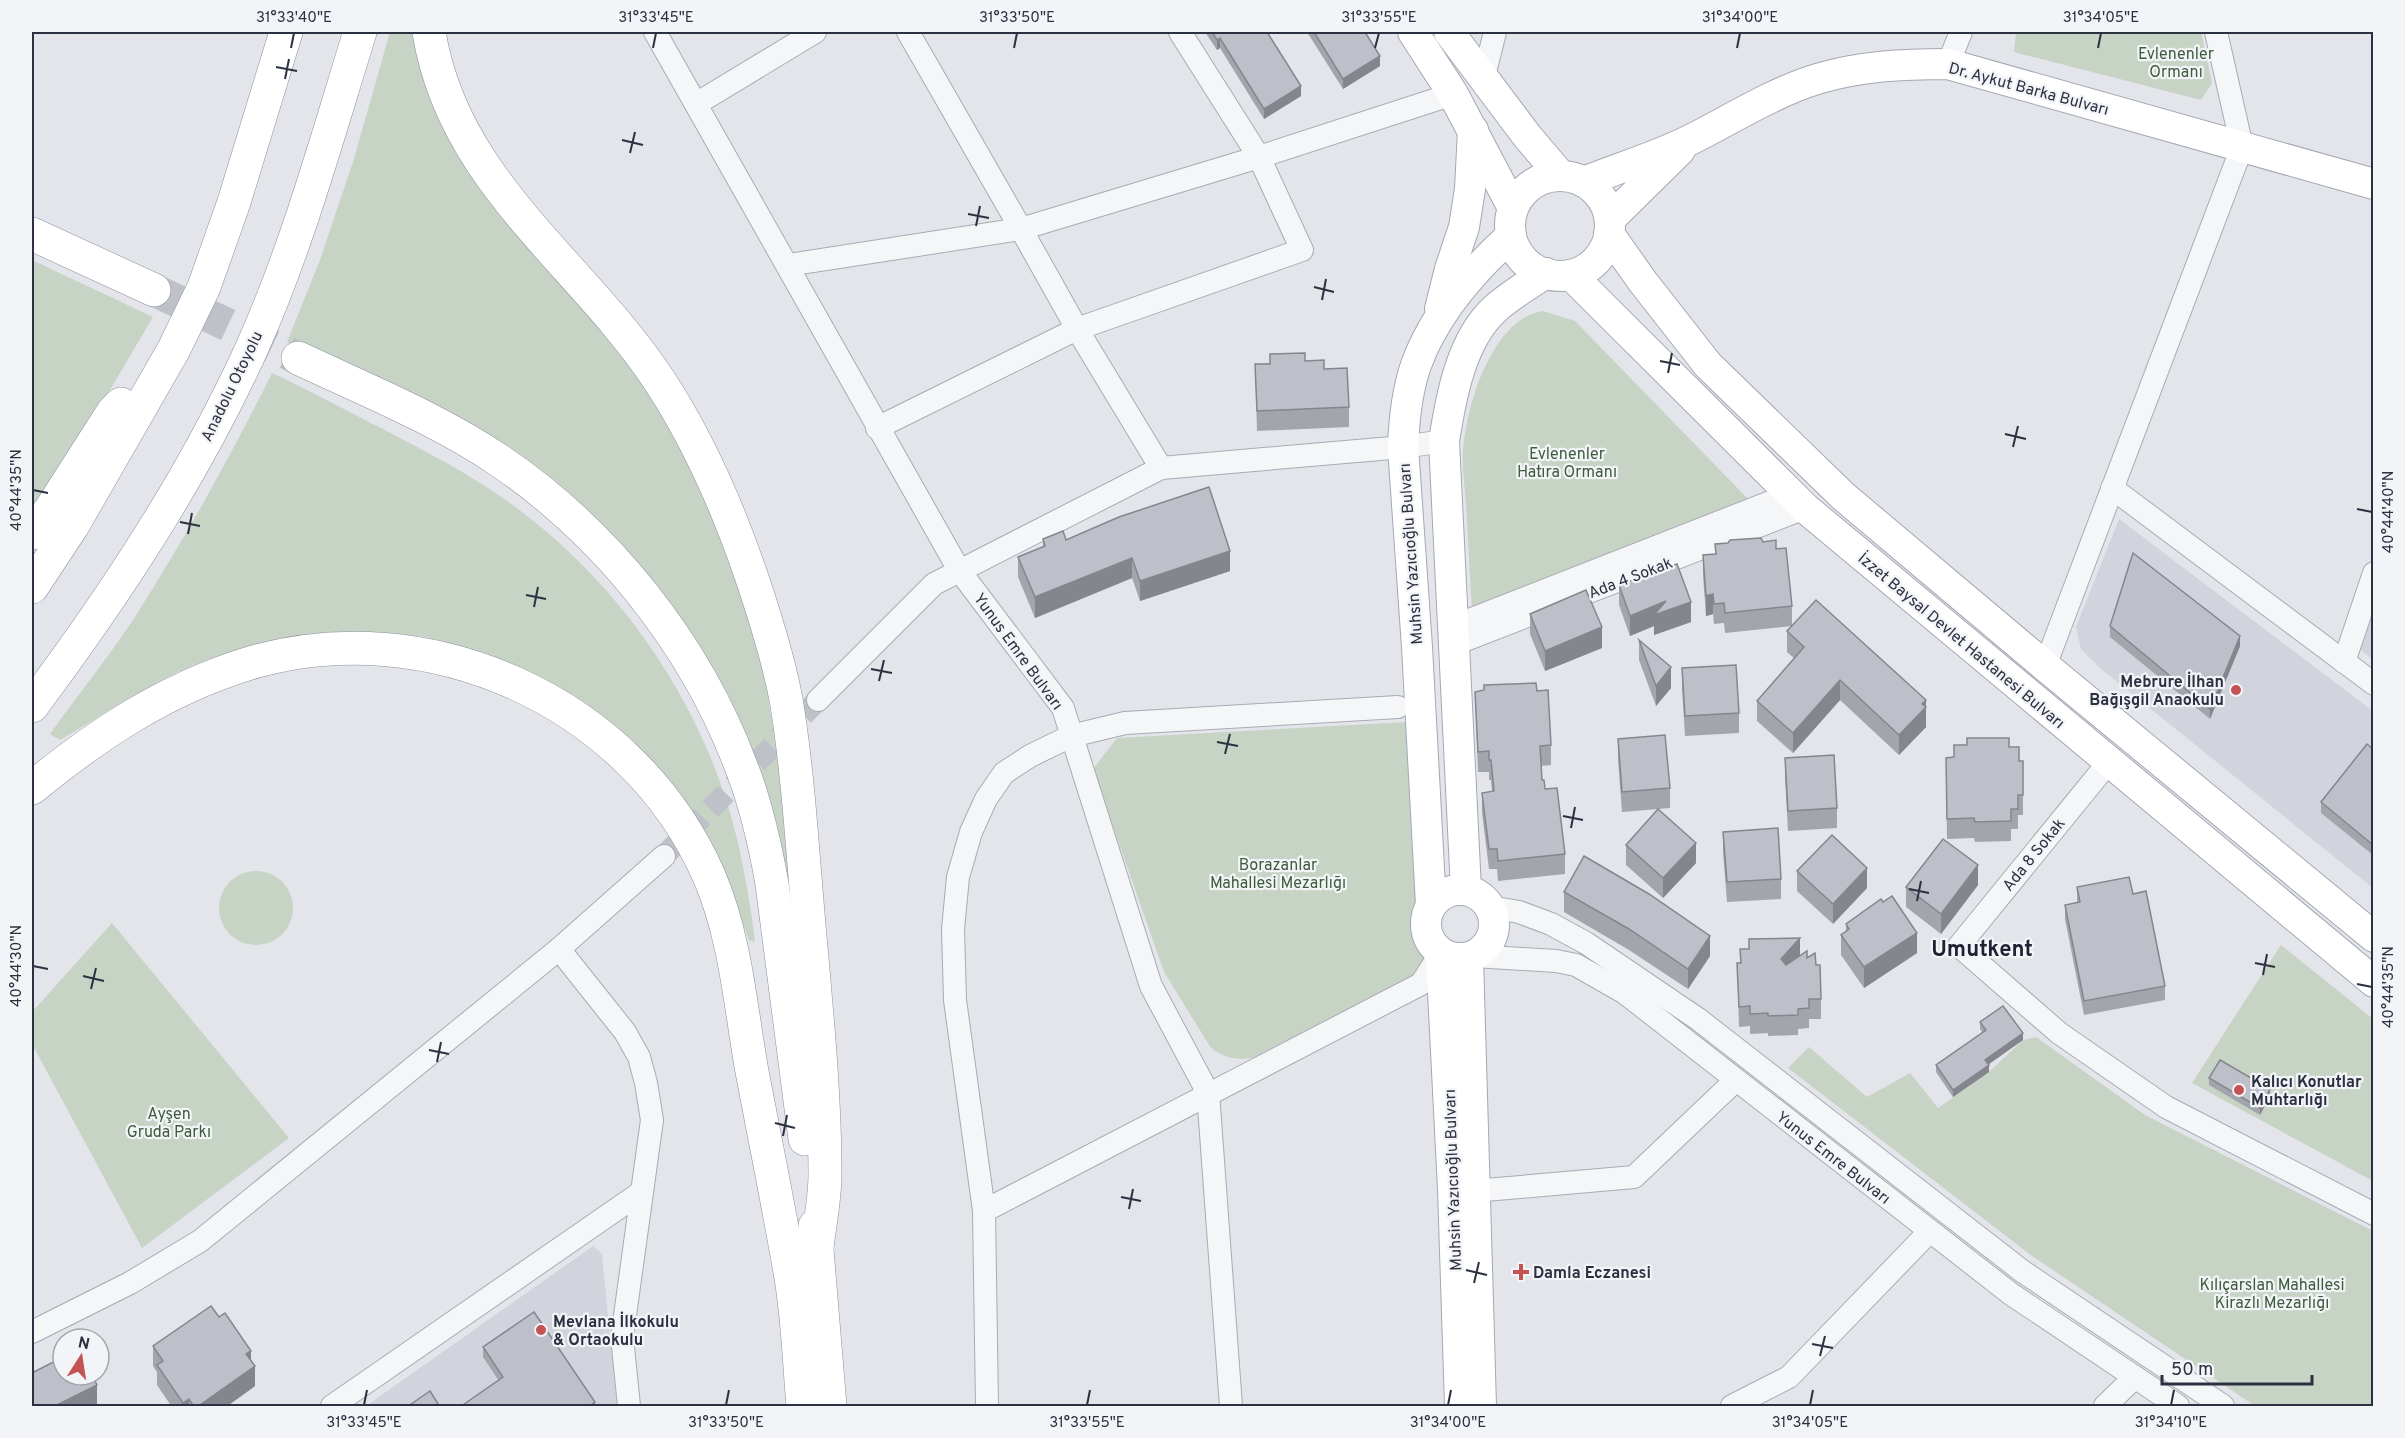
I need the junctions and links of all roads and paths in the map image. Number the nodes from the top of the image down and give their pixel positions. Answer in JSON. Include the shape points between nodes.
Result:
{"nodes":[{"id":1,"x":286,"y":32,"type":"edge"},
{"id":2,"x":360,"y":32,"type":"edge"},
{"id":3,"x":429,"y":32,"type":"edge"},
{"id":4,"x":655,"y":32,"type":"edge"},
{"id":5,"x":815,"y":32,"type":"edge"},
{"id":6,"x":908,"y":32,"type":"edge"},
{"id":7,"x":1180,"y":32,"type":"edge"},
{"id":8,"x":1413,"y":32,"type":"edge"},
{"id":9,"x":1495,"y":32,"type":"edge"},
{"id":10,"x":1961,"y":32,"type":"edge"},
{"id":11,"x":2216,"y":32,"type":"edge"},
{"id":12,"x":1455,"y":35,"type":"edge"},
{"id":13,"x":1948,"y":64,"type":"junction"},
{"id":14,"x":1483,"y":80,"type":"junction"},
{"id":15,"x":1453,"y":94,"type":"junction"},
{"id":16,"x":696,"y":104,"type":"junction"},
{"id":17,"x":1473,"y":130,"type":"junction"},
{"id":18,"x":1689,"y":140,"type":"junction"},
{"id":19,"x":2242,"y":147,"type":"junction"},
{"id":20,"x":1259,"y":157,"type":"junction"},
{"id":21,"x":1572,"y":179,"type":"junction"},
{"id":22,"x":2373,"y":184,"type":"edge"},
{"id":23,"x":1512,"y":222,"type":"junction"},
{"id":24,"x":1610,"y":227,"type":"junction"},
{"id":25,"x":1021,"y":229,"type":"junction"},
{"id":26,"x":32,"y":234,"type":"edge"},
{"id":27,"x":32,"y":250,"type":"edge"},
{"id":28,"x":788,"y":265,"type":"junction"},
{"id":29,"x":1559,"y":274,"type":"junction"},
{"id":30,"x":1437,"y":323,"type":"junction"},
{"id":31,"x":1077,"y":329,"type":"junction"},
{"id":32,"x":174,"y":349,"type":"junction"},
{"id":33,"x":877,"y":428,"type":"junction"},
{"id":34,"x":1444,"y":441,"type":"junction"},
{"id":35,"x":1402,"y":447,"type":"junction"},
{"id":36,"x":1161,"y":468,"type":"junction"},
{"id":37,"x":2112,"y":488,"type":"junction"},
{"id":38,"x":1798,"y":501,"type":"junction"},
{"id":39,"x":32,"y":533,"type":"edge"},
{"id":40,"x":959,"y":570,"type":"junction"},
{"id":41,"x":2373,"y":573,"type":"edge"},
{"id":42,"x":32,"y":586,"type":"edge"},
{"id":43,"x":1455,"y":635,"type":"junction"},
{"id":44,"x":2344,"y":662,"type":"junction"},
{"id":45,"x":2045,"y":666,"type":"junction"},
{"id":46,"x":2373,"y":684,"type":"edge"},
{"id":47,"x":818,"y":700,"type":"tunnel mouth"},
{"id":48,"x":32,"y":706,"type":"edge"},
{"id":49,"x":1398,"y":707,"type":"dead end"},
{"id":50,"x":1071,"y":736,"type":"junction"},
{"id":51,"x":2108,"y":763,"type":"junction"},
{"id":52,"x":32,"y":788,"type":"edge"},
{"id":53,"x":664,"y":856,"type":"tunnel mouth"},
{"id":54,"x":1466,"y":890,"type":"junction"},
{"id":55,"x":1431,"y":905,"type":"junction"},
{"id":56,"x":1490,"y":907,"type":"junction"},
{"id":57,"x":2373,"y":937,"type":"edge"},
{"id":58,"x":559,"y":949,"type":"junction"},
{"id":59,"x":1461,"y":956,"type":"junction"},
{"id":60,"x":2373,"y":982,"type":"edge"},
{"id":61,"x":1736,"y":1080,"type":"junction"},
{"id":62,"x":1208,"y":1094,"type":"junction"},
{"id":63,"x":1474,"y":1191,"type":"junction"},
{"id":64,"x":640,"y":1193,"type":"junction"},
{"id":65,"x":984,"y":1211,"type":"junction"},
{"id":66,"x":2373,"y":1214,"type":"edge"},
{"id":67,"x":1929,"y":1232,"type":"junction"},
{"id":68,"x":817,"y":1247,"type":"junction"},
{"id":69,"x":791,"y":1275,"type":"junction"},
{"id":70,"x":32,"y":1332,"type":"edge"},
{"id":71,"x":2135,"y":1377,"type":"junction"},
{"id":72,"x":332,"y":1407,"type":"edge"},
{"id":73,"x":629,"y":1407,"type":"edge"},
{"id":74,"x":803,"y":1407,"type":"edge"},
{"id":75,"x":830,"y":1407,"type":"edge"},
{"id":76,"x":987,"y":1407,"type":"edge"},
{"id":77,"x":1231,"y":1407,"type":"edge"},
{"id":78,"x":1460,"y":1407,"type":"edge"},
{"id":79,"x":1481,"y":1407,"type":"edge"},
{"id":80,"x":1732,"y":1407,"type":"edge"},
{"id":81,"x":2105,"y":1407,"type":"edge"},
{"id":82,"x":2178,"y":1407,"type":"edge"},
{"id":83,"x":2223,"y":1407,"type":"edge"}],
"edges":[{"from":1,"to":32,"type":"highway","via":[[204,287]]},
{"from":2,"to":48,"type":"highway","name":"Anadolu Otoyolu","via":[[285,266],[251,350],[210,433],[165,510]]},
{"from":3,"to":68,"type":"highway","via":[[445,98],[482,167],[518,213],[605,308],[658,379],[702,451],[738,537],[768,626],[786,702],[796,777],[821,1057],[825,1178]]},
{"from":4,"to":16,"type":"street","name":"Yunus Emre Bulvarı"},
{"from":5,"to":16,"type":"street"},
{"from":6,"to":25,"type":"street"},
{"from":7,"to":20,"type":"street"},
{"from":8,"to":15,"type":"main road"},
{"from":9,"to":14,"type":"street"},
{"from":10,"to":13,"type":"street"},
{"from":11,"to":19,"type":"street"},
{"from":12,"to":14,"type":"main road"},
{"from":13,"to":18,"type":"main road","name":"Dr. Aykut Barka Bulvarı","via":[[1881,66],[1815,79],[1746,109]]},
{"from":13,"to":19,"type":"main road","name":"Dr. Aykut Barka Bulvarı"},
{"from":14,"to":21,"type":"main road","via":[[1527,136]]},
{"from":15,"to":17,"type":"main road"},
{"from":15,"to":20,"type":"street"},
{"from":16,"to":28,"type":"street","name":"Yunus Emre Bulvarı"},
{"from":17,"to":23,"type":"main road"},
{"from":17,"to":30,"type":"main road","via":[[1464,226]]},
{"from":18,"to":21,"type":"main road","name":"Dr. Aykut Barka Bulvarı"},
{"from":18,"to":24,"type":"main road","name":"Dr. Aykut Barka Bulvarı"},
{"from":19,"to":22,"type":"main road","name":"Dr. Aykut Barka Bulvarı"},
{"from":19,"to":37,"type":"street"},
{"from":20,"to":25,"type":"street"},
{"from":20,"to":31,"type":"street","via":[[1302,250]]},
{"from":21,"to":23,"type":"main road","via":[[1549,177],[1534,183],[1522,192]]},
{"from":21,"to":24,"type":"main road","via":[[1593,187],[1603,199]]},
{"from":23,"to":29,"type":"main road","via":[[1516,250],[1526,263]]},
{"from":23,"to":30,"type":"main road","name":"Muhsin Yazıcıoğlu Bulvarı"},
{"from":24,"to":29,"type":"main road","via":[[1607,245],[1598,259],[1586,269]]},
{"from":24,"to":45,"type":"main road","name":"İzzet Baysal Devlet Hastanesi Bulvarı","via":[[1643,282],[1708,364],[1843,495]]},
{"from":25,"to":28,"type":"street"},
{"from":25,"to":31,"type":"street"},
{"from":26,"to":27,"type":"highway","via":[[151,298]]},
{"from":28,"to":33,"type":"street","name":"Yunus Emre Bulvarı"},
{"from":29,"to":34,"type":"main road","via":[[1495,309],[1477,332],[1451,399]]},
{"from":29,"to":38,"type":"main road","name":"İzzet Baysal Devlet Hastanesi Bulvarı"},
{"from":30,"to":35,"type":"main road","name":"Muhsin Yazıcıoğlu Bulvarı","via":[[1416,366]]},
{"from":31,"to":33,"type":"street"},
{"from":31,"to":36,"type":"street"},
{"from":32,"to":39,"type":"highway","via":[[113,412]]},
{"from":32,"to":42,"type":"highway","via":[[73,525]]},
{"from":33,"to":40,"type":"street","name":"Yunus Emre Bulvarı"},
{"from":34,"to":35,"type":"street"},
{"from":34,"to":43,"type":"main road"},
{"from":35,"to":36,"type":"street"},
{"from":35,"to":55,"type":"main road","name":"Muhsin Yazıcıoğlu Bulvarı"},
{"from":36,"to":40,"type":"street"},
{"from":37,"to":44,"type":"street"},
{"from":37,"to":45,"type":"street"},
{"from":38,"to":43,"type":"street","name":"Ada 4 Sokak"},
{"from":38,"to":51,"type":"main road","name":"İzzet Baysal Devlet Hastanesi Bulvarı"},
{"from":40,"to":47,"type":"street","via":[[934,584]]},
{"from":40,"to":50,"type":"street","name":"Yunus Emre Bulvarı","via":[[1063,708]]},
{"from":41,"to":44,"type":"street"},
{"from":43,"to":54,"type":"main road"},
{"from":44,"to":46,"type":"street"},
{"from":45,"to":57,"type":"main road","name":"İzzet Baysal Devlet Hastanesi Bulvarı"},
{"from":49,"to":50,"type":"street","via":[[1125,723]]},
{"from":50,"to":62,"type":"street","name":"Yunus Emre Bulvarı","via":[[1151,986]]},
{"from":50,"to":65,"type":"street","via":[[1004,773],[978,816],[958,877],[953,929],[955,1000]]},
{"from":51,"to":60,"type":"main road","name":"İzzet Baysal Devlet Hastanesi Bulvarı"},
{"from":51,"to":66,"type":"street","name":"Ada 8 Sokak","via":[[1959,946],[2059,1033],[2166,1107]]},
{"from":52,"to":69,"type":"highway","via":[[126,718],[198,681],[289,654],[370,648],[407,651],[486,670],[526,686],[568,712],[601,735],[654,789],[692,844],[724,913]]},
{"from":53,"to":58,"type":"street"},
{"from":54,"to":55,"type":"main road","via":[[1446,893]]},
{"from":54,"to":56,"type":"main road","via":[[1480,896]]},
{"from":55,"to":59,"type":"main road","via":[[1426,926],[1433,946]]},
{"from":56,"to":59,"type":"main road","via":[[1495,925],[1493,935],[1483,951]]},
{"from":56,"to":83,"type":"street","via":[[1551,924],[1698,1019],[2022,1271]]},
{"from":58,"to":64,"type":"street","via":[[625,1032],[639,1057],[652,1120]]},
{"from":58,"to":70,"type":"street","via":[[201,1241],[130,1283]]},
{"from":59,"to":61,"type":"street","name":"Yunus Emre Bulvarı","via":[[1576,965],[1625,993]]},
{"from":59,"to":62,"type":"street","via":[[1421,984]]},
{"from":59,"to":63,"type":"main road"},
{"from":59,"to":78,"type":"main road","name":"Muhsin Yazıcıoğlu Bulvarı","via":[[1454,1189]]},
{"from":61,"to":63,"type":"street","via":[[1634,1177]]},
{"from":61,"to":67,"type":"street","name":"Yunus Emre Bulvarı"},
{"from":62,"to":65,"type":"street"},
{"from":62,"to":77,"type":"street"},
{"from":63,"to":79,"type":"main road"},
{"from":64,"to":72,"type":"street"},
{"from":64,"to":73,"type":"street","via":[[622,1337]]},
{"from":65,"to":76,"type":"street"},
{"from":67,"to":71,"type":"street","name":"Yunus Emre Bulvarı","via":[[2011,1294]]},
{"from":67,"to":80,"type":"street","via":[[1789,1377]]},
{"from":68,"to":69,"type":"highway","via":[[765,847],[741,766],[700,681],[623,571],[587,532],[531,483],[426,418],[295,365],[468,461],[526,500],[608,578],[657,641],[685,686],[721,758],[757,896],[793,1207]]},
{"from":68,"to":75,"type":"highway"},
{"from":69,"to":74,"type":"highway"},
{"from":71,"to":81,"type":"street"},
{"from":71,"to":82,"type":"street","name":"Yunus Emre Bulvarı"}]}
